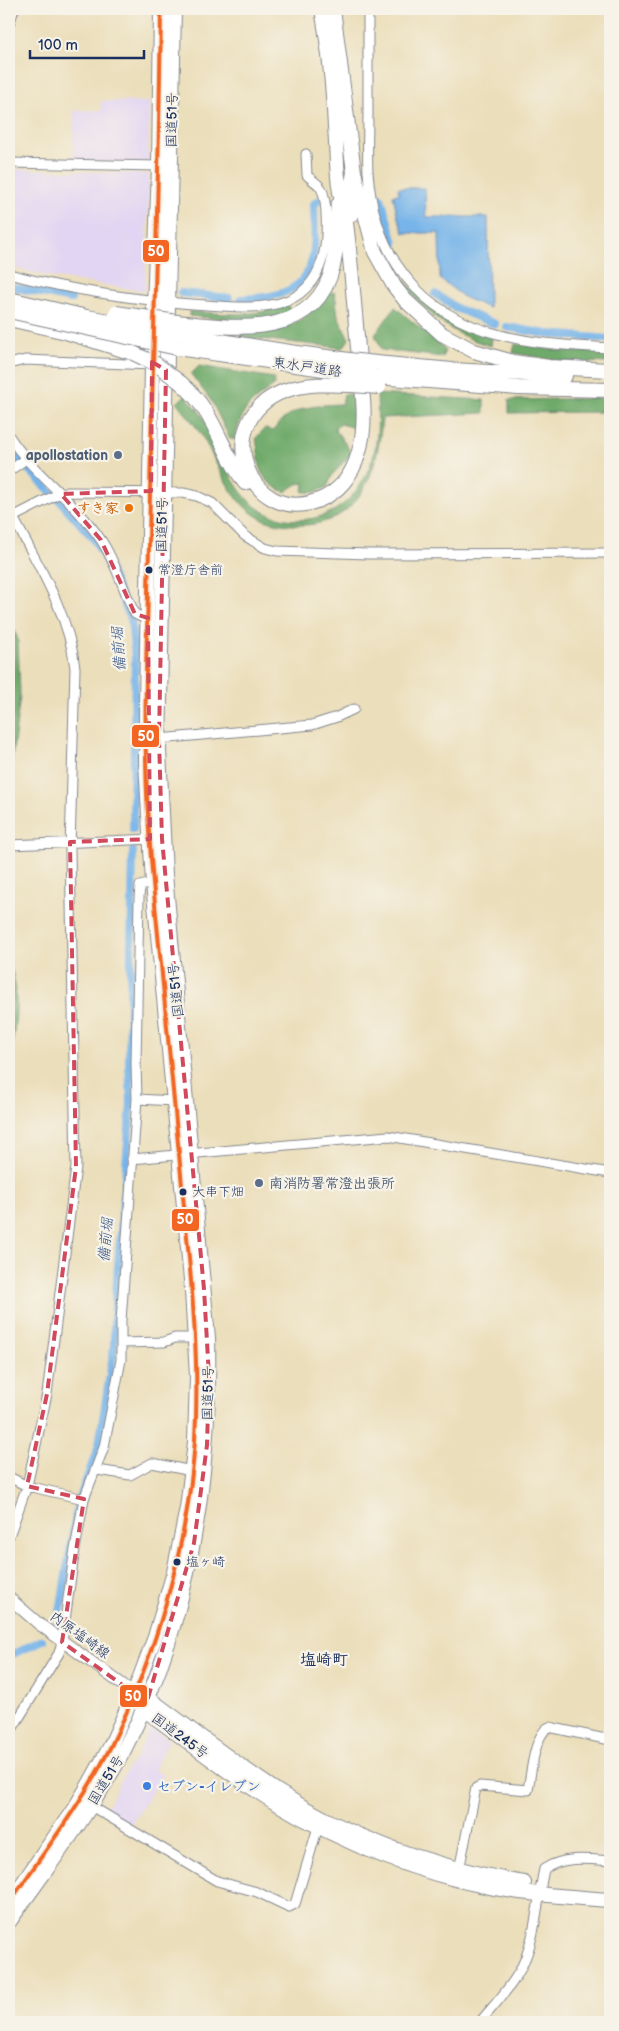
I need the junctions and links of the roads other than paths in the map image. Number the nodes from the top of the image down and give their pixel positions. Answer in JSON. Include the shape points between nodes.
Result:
{"nodes":[{"id":1,"x":14,"y":9,"type":"edge"},
{"id":2,"x":161,"y":9,"type":"edge"},
{"id":3,"x":174,"y":9,"type":"edge"},
{"id":4,"x":322,"y":9,"type":"edge"},
{"id":5,"x":333,"y":9,"type":"edge"},
{"id":6,"x":368,"y":9,"type":"edge"},
{"id":7,"x":9,"y":25,"type":"edge"},
{"id":8,"x":306,"y":154,"type":"dead end"},
{"id":9,"x":9,"y":163,"type":"edge"},
{"id":10,"x":160,"y":166,"type":"junction"},
{"id":11,"x":354,"y":172,"type":"junction"},
{"id":12,"x":340,"y":192,"type":"junction"},
{"id":13,"x":9,"y":274,"type":"edge"},
{"id":14,"x":9,"y":297,"type":"edge"},
{"id":15,"x":161,"y":302,"type":"junction"},
{"id":16,"x":9,"y":311,"type":"edge"},
{"id":17,"x":9,"y":319,"type":"edge"},
{"id":18,"x":177,"y":335,"type":"junction"},
{"id":19,"x":610,"y":348,"type":"edge"},
{"id":20,"x":9,"y":364,"type":"edge"},
{"id":21,"x":152,"y":365,"type":"junction"},
{"id":22,"x":610,"y":370,"type":"edge"},
{"id":23,"x":351,"y":373,"type":"junction"},
{"id":24,"x":377,"y":375,"type":"junction"},
{"id":25,"x":610,"y":377,"type":"edge"},
{"id":26,"x":610,"y":390,"type":"edge"},
{"id":27,"x":9,"y":436,"type":"edge"},
{"id":28,"x":18,"y":465,"type":"edge"},
{"id":29,"x":157,"y":492,"type":"junction"},
{"id":30,"x":55,"y":496,"type":"junction"},
{"id":31,"x":610,"y":553,"type":"edge"},
{"id":32,"x":148,"y":618,"type":"junction"},
{"id":33,"x":354,"y":709,"type":"dead end"},
{"id":34,"x":159,"y":739,"type":"junction"},
{"id":35,"x":156,"y":839,"type":"junction"},
{"id":36,"x":70,"y":842,"type":"junction"},
{"id":37,"x":9,"y":845,"type":"edge"},
{"id":38,"x":153,"y":882,"type":"junction"},
{"id":39,"x":137,"y":1099,"type":"junction"},
{"id":40,"x":174,"y":1101,"type":"junction"},
{"id":41,"x":185,"y":1155,"type":"junction"},
{"id":42,"x":132,"y":1159,"type":"junction"},
{"id":43,"x":610,"y":1173,"type":"edge"},
{"id":44,"x":195,"y":1338,"type":"junction"},
{"id":45,"x":121,"y":1343,"type":"junction"},
{"id":46,"x":97,"y":1470,"type":"junction"},
{"id":47,"x":192,"y":1470,"type":"junction"},
{"id":48,"x":9,"y":1477,"type":"edge"},
{"id":49,"x":26,"y":1486,"type":"junction"},
{"id":50,"x":80,"y":1498,"type":"junction"},
{"id":51,"x":9,"y":1536,"type":"edge"},
{"id":52,"x":9,"y":1598,"type":"edge"},
{"id":53,"x":62,"y":1642,"type":"junction"},
{"id":54,"x":134,"y":1694,"type":"junction"},
{"id":55,"x":146,"y":1703,"type":"junction"},
{"id":56,"x":9,"y":1734,"type":"edge"},
{"id":57,"x":610,"y":1740,"type":"edge"},
{"id":58,"x":91,"y":1806,"type":"junction"},
{"id":59,"x":318,"y":1827,"type":"junction"},
{"id":60,"x":610,"y":1861,"type":"edge"},
{"id":61,"x":460,"y":1870,"type":"junction"},
{"id":62,"x":540,"y":1890,"type":"junction"},
{"id":63,"x":610,"y":1890,"type":"edge"},
{"id":64,"x":610,"y":1900,"type":"edge"},
{"id":65,"x":9,"y":1903,"type":"edge"},
{"id":66,"x":9,"y":1922,"type":"edge"},
{"id":67,"x":480,"y":2022,"type":"edge"}],
"edges":[{"from":1,"to":7,"type":"street"},
{"from":2,"to":10,"type":"highway","name":"国道51号"},
{"from":3,"to":15,"type":"highway","name":"国道51号"},
{"from":4,"to":12,"type":"highway"},
{"from":5,"to":11,"type":"highway"},
{"from":6,"to":19,"type":"street","via":[[368,173],[380,233],[396,265],[427,299],[468,324],[514,338]]},
{"from":8,"to":15,"type":"street","via":[[307,176],[320,186],[324,194],[326,224],[323,259],[312,281],[294,297],[275,304],[249,307]]},
{"from":9,"to":10,"type":"street"},
{"from":10,"to":15,"type":"highway","name":"国道51号"},
{"from":11,"to":17,"type":"highway","bridge":true,"via":[[350,194],[366,355],[369,449],[349,489],[330,504],[297,512],[280,509],[254,495],[239,475],[208,412],[181,383],[156,364],[124,349]]},
{"from":11,"to":22,"type":"highway","via":[[369,232],[384,269],[405,300],[442,334],[474,351],[512,362]]},
{"from":12,"to":18,"type":"highway","via":[[331,273],[307,308],[266,326],[230,327]]},
{"from":12,"to":23,"type":"highway","via":[[345,213],[362,393],[363,434],[358,454],[342,485],[328,496],[310,503],[284,502],[260,489],[249,474],[242,453],[244,432],[257,408],[273,396],[293,388],[322,384]]},
{"from":13,"to":15,"type":"street","via":[[80,290]]},
{"from":14,"to":18,"type":"highway","bridge":true,"via":[[87,309]]},
{"from":15,"to":21,"type":"highway","name":"国道51号"},
{"from":15,"to":29,"type":"highway","name":"国道51号"},
{"from":16,"to":18,"type":"highway","name":"東水戸道路","bridge":true},
{"from":18,"to":23,"type":"highway","name":"東水戸道路","via":[[290,352]]},
{"from":20,"to":21,"type":"street","via":[[25,360]]},
{"from":21,"to":29,"type":"highway","name":"国道51号"},
{"from":23,"to":24,"type":"highway","name":"東水戸道路","bridge":true},
{"from":23,"to":24,"type":"highway","bridge":true},
{"from":24,"to":25,"type":"highway","name":"東水戸道路"},
{"from":24,"to":26,"type":"highway","via":[[509,392]]},
{"from":27,"to":28,"type":"street"},
{"from":28,"to":30,"type":"street"},
{"from":29,"to":30,"type":"street"},
{"from":29,"to":31,"type":"street","via":[[197,496],[212,503],[245,536],[277,551]]},
{"from":29,"to":32,"type":"highway","name":"国道51号"},
{"from":29,"to":34,"type":"highway","name":"国道51号"},
{"from":30,"to":32,"type":"street","via":[[101,540],[135,614]]},
{"from":30,"to":36,"type":"street","via":[[13,517],[62,614],[73,655]]},
{"from":32,"to":35,"type":"highway","name":"国道51号","via":[[146,704]]},
{"from":33,"to":34,"type":"street","via":[[312,725]]},
{"from":34,"to":35,"type":"highway","name":"国道51号"},
{"from":35,"to":36,"type":"street"},
{"from":35,"to":38,"type":"highway","name":"国道51号"},
{"from":35,"to":41,"type":"highway","name":"国道51号"},
{"from":36,"to":37,"type":"street"},
{"from":36,"to":49,"type":"street","via":[[76,1166],[47,1394]]},
{"from":38,"to":39,"type":"street","via":[[140,886],[139,898]]},
{"from":38,"to":40,"type":"highway","name":"国道51号"},
{"from":39,"to":40,"type":"street"},
{"from":39,"to":42,"type":"street"},
{"from":40,"to":41,"type":"highway","name":"国道51号"},
{"from":41,"to":42,"type":"street"},
{"from":41,"to":43,"type":"street","via":[[394,1136]]},
{"from":41,"to":44,"type":"highway","name":"国道51号"},
{"from":41,"to":55,"type":"highway","name":"国道51号","via":[[208,1338],[207,1445],[186,1577]]},
{"from":42,"to":45,"type":"street"},
{"from":44,"to":45,"type":"street"},
{"from":44,"to":47,"type":"highway","name":"国道51号","via":[[196,1409]]},
{"from":45,"to":46,"type":"street","via":[[121,1360]]},
{"from":46,"to":47,"type":"street","via":[[130,1475],[152,1463]]},
{"from":46,"to":50,"type":"street"},
{"from":47,"to":54,"type":"highway","name":"国道51号","via":[[174,1572]]},
{"from":48,"to":49,"type":"street"},
{"from":49,"to":50,"type":"street"},
{"from":49,"to":51,"type":"street"},
{"from":50,"to":53,"type":"street"},
{"from":52,"to":53,"type":"main road","name":"内原塩崎線"},
{"from":53,"to":54,"type":"main road","name":"内原塩崎線"},
{"from":53,"to":56,"type":"street","via":[[59,1653]]},
{"from":54,"to":55,"type":"highway","name":"国道245号"},
{"from":54,"to":65,"type":"highway","name":"国道51号","via":[[91,1780]]},
{"from":55,"to":58,"type":"highway","name":"国道51号"},
{"from":55,"to":59,"type":"highway","name":"国道245号","via":[[246,1784]]},
{"from":55,"to":61,"type":"highway","name":"国道245号","via":[[301,1806],[373,1841]]},
{"from":57,"to":61,"type":"street","via":[[549,1727],[544,1730],[537,1746],[528,1790],[476,1788]]},
{"from":58,"to":59,"type":"street","via":[[216,1881],[257,1892],[289,1907],[295,1904]]},
{"from":58,"to":66,"type":"highway","name":"国道51号"},
{"from":59,"to":62,"type":"highway","name":"国道245号","via":[[423,1870],[494,1888]]},
{"from":60,"to":62,"type":"street","via":[[576,1859],[554,1862],[544,1869]]},
{"from":61,"to":62,"type":"highway","name":"国道245号"},
{"from":62,"to":63,"type":"highway","name":"国道245号"},
{"from":62,"to":64,"type":"highway","name":"国道245号"},
{"from":62,"to":67,"type":"street","via":[[529,1947],[514,1980]]}]}
